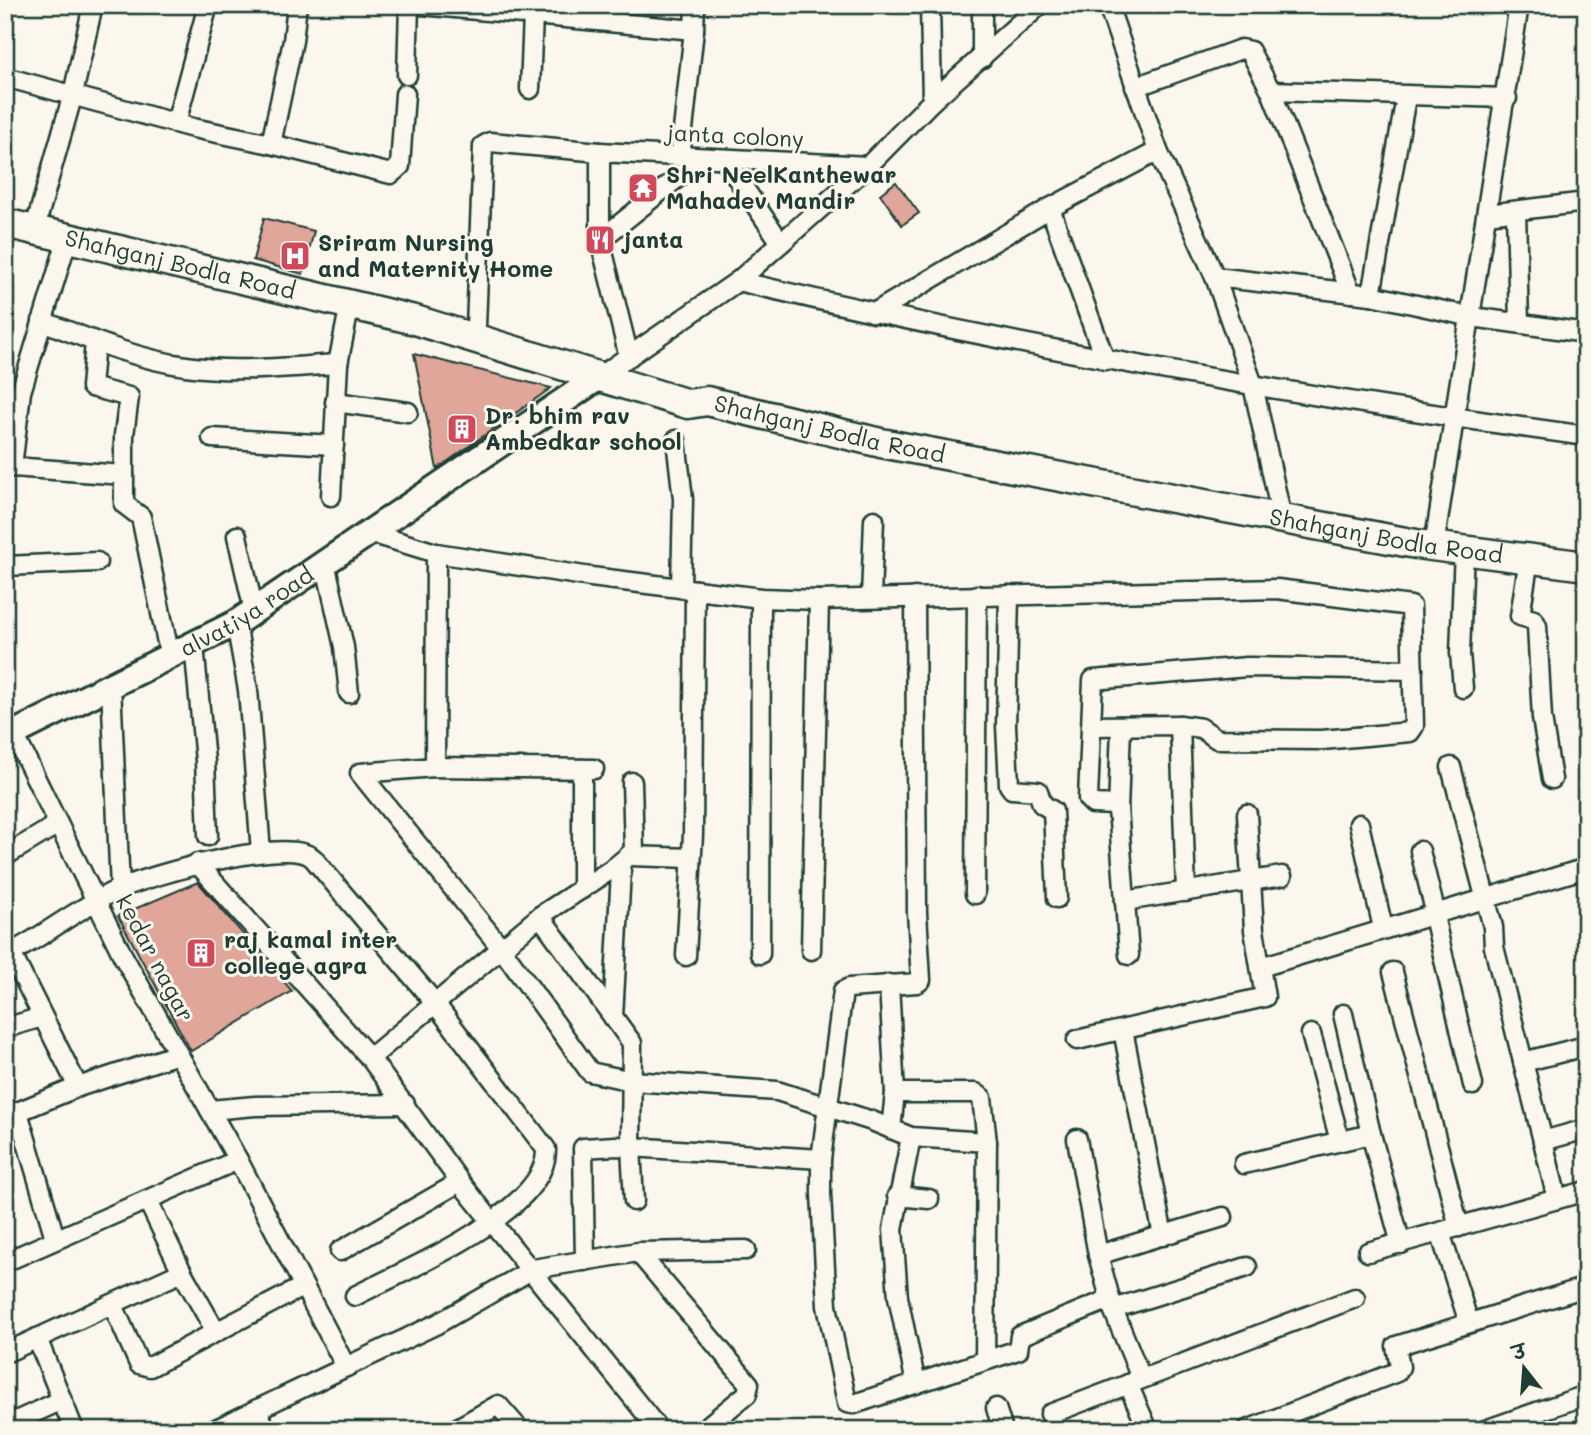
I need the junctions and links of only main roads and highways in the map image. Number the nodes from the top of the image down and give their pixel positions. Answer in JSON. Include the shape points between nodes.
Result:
{"nodes":[{"id":1,"x":5,"y":207,"type":"edge"},
{"id":2,"x":5,"y":223,"type":"edge"},
{"id":3,"x":36,"y":223,"type":"junction"},
{"id":4,"x":616,"y":366,"type":"junction"},
{"id":5,"x":1586,"y":566,"type":"edge"}],
"edges":[{"from":1,"to":3,"type":"main road"},
{"from":2,"to":3,"type":"main road","name":"Shahganj Bodla Road"},
{"from":3,"to":4,"type":"main road","via":[[476,327]]},
{"from":3,"to":4,"type":"main road","name":"Shahganj Bodla Road","via":[[68,237]]},
{"from":4,"to":5,"type":"main road","name":"Shahganj Bodla Road","via":[[697,389],[707,401],[881,443],[1434,546]]}]}
